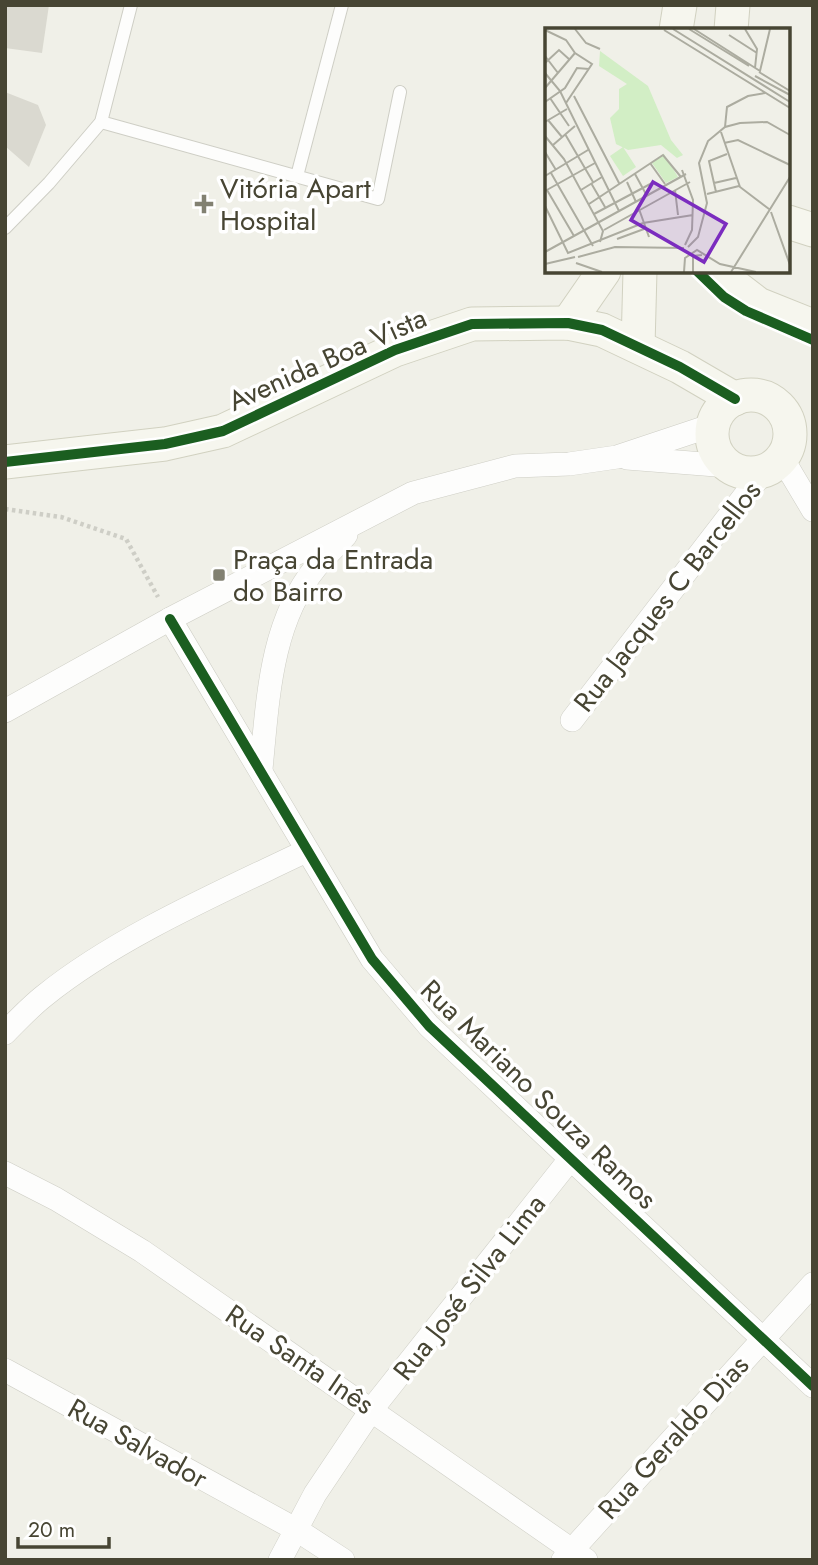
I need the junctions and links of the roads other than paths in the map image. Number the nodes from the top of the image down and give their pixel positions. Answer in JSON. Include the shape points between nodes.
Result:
{"nodes":[{"id":1,"x":131,"y":5,"type":"edge"},
{"id":2,"x":342,"y":5,"type":"edge"},
{"id":3,"x":681,"y":5,"type":"edge"},
{"id":4,"x":733,"y":5,"type":"edge"},
{"id":5,"x":677,"y":28,"type":"edge"},
{"id":6,"x":731,"y":28,"type":"edge"},
{"id":7,"x":400,"y":92,"type":"dead end"},
{"id":8,"x":102,"y":122,"type":"junction"},
{"id":9,"x":297,"y":176,"type":"junction"},
{"id":10,"x":790,"y":223,"type":"edge"},
{"id":11,"x":5,"y":228,"type":"edge"},
{"id":12,"x":813,"y":230,"type":"edge"},
{"id":13,"x":603,"y":273,"type":"edge"},
{"id":14,"x":640,"y":273,"type":"edge"},
{"id":15,"x":718,"y":273,"type":"edge"},
{"id":16,"x":568,"y":323,"type":"junction"},
{"id":17,"x":813,"y":326,"type":"edge"},
{"id":18,"x":638,"y":346,"type":"junction"},
{"id":19,"x":734,"y":399,"type":"junction"},
{"id":20,"x":713,"y":425,"type":"junction"},
{"id":21,"x":786,"y":453,"type":"edge"},
{"id":22,"x":617,"y":457,"type":"junction"},
{"id":23,"x":5,"y":462,"type":"edge"},
{"id":24,"x":729,"y":466,"type":"junction"},
{"id":25,"x":813,"y":510,"type":"edge"},
{"id":26,"x":361,"y":520,"type":"junction"},
{"id":27,"x":170,"y":619,"type":"junction"},
{"id":28,"x":5,"y":711,"type":"edge"},
{"id":29,"x":572,"y":720,"type":"dead end"},
{"id":30,"x":261,"y":769,"type":"junction"},
{"id":31,"x":306,"y":851,"type":"junction"},
{"id":32,"x":5,"y":1033,"type":"edge"},
{"id":33,"x":571,"y":1158,"type":"junction"},
{"id":34,"x":5,"y":1173,"type":"edge"},
{"id":35,"x":813,"y":1284,"type":"edge"},
{"id":36,"x":762,"y":1339,"type":"junction"},
{"id":37,"x":5,"y":1370,"type":"edge"},
{"id":38,"x":813,"y":1386,"type":"edge"},
{"id":39,"x":372,"y":1409,"type":"junction"},
{"id":40,"x":297,"y":1530,"type":"junction"},
{"id":41,"x":573,"y":1556,"type":"edge"},
{"id":42,"x":280,"y":1560,"type":"edge"},
{"id":43,"x":343,"y":1560,"type":"edge"}],
"edges":[{"from":1,"to":8,"type":"lane"},
{"from":2,"to":9,"type":"lane"},
{"from":3,"to":5,"type":"street"},
{"from":4,"to":6,"type":"street"},
{"from":7,"to":9,"type":"lane","via":[[378,199]]},
{"from":8,"to":9,"type":"lane"},
{"from":8,"to":11,"type":"lane"},
{"from":10,"to":12,"type":"street"},
{"from":13,"to":16,"type":"street"},
{"from":14,"to":18,"type":"street"},
{"from":15,"to":17,"type":"street","via":[[758,304]]},
{"from":16,"to":18,"type":"street","name":"Avenida Boa Vista","via":[[602,330]]},
{"from":16,"to":23,"type":"street","name":"Avenida Boa Vista","via":[[472,324],[438,333],[223,431],[166,444]]},
{"from":18,"to":19,"type":"street","name":"Avenida Boa Vista"},
{"from":19,"to":20,"type":"street"},
{"from":19,"to":21,"type":"street","via":[[758,395],[778,405],[790,425]]},
{"from":20,"to":22,"type":"street"},
{"from":20,"to":24,"type":"street","via":[[715,448]]},
{"from":21,"to":24,"type":"street","via":[[751,473]]},
{"from":21,"to":25,"type":"street"},
{"from":21,"to":29,"type":"street","name":"Rua Jacques C Barcellos"},
{"from":22,"to":24,"type":"street"},
{"from":22,"to":26,"type":"street","via":[[515,466],[475,475],[413,493]]},
{"from":26,"to":27,"type":"street"},
{"from":26,"to":30,"type":"street","via":[[314,569],[289,612],[271,669]]},
{"from":27,"to":28,"type":"street"},
{"from":27,"to":30,"type":"street","name":"Rua Mariano Souza Ramos"},
{"from":30,"to":31,"type":"street","name":"Rua Mariano Souza Ramos"},
{"from":31,"to":32,"type":"street","via":[[189,907],[119,947],[44,995]]},
{"from":31,"to":33,"type":"street","name":"Rua Mariano Souza Ramos","via":[[372,959],[429,1026]]},
{"from":33,"to":36,"type":"street","name":"Rua Mariano Souza Ramos"},
{"from":33,"to":39,"type":"street","name":"Rua José Silva Lima"},
{"from":34,"to":39,"type":"street","name":"Rua Santa Inês","via":[[142,1251]]},
{"from":35,"to":36,"type":"street","name":"Rua Geraldo Dias"},
{"from":36,"to":38,"type":"street","name":"Rua Mariano Souza Ramos"},
{"from":36,"to":41,"type":"street","name":"Rua Geraldo Dias"},
{"from":37,"to":40,"type":"street","name":"Rua Salvador"},
{"from":39,"to":40,"type":"street","name":"Rua José Silva Lima","via":[[315,1494]]},
{"from":39,"to":41,"type":"street","name":"Rua Santa Inês"},
{"from":40,"to":42,"type":"street","name":"Rua José Silva Lima"},
{"from":40,"to":43,"type":"street","name":"Rua Salvador"}]}
